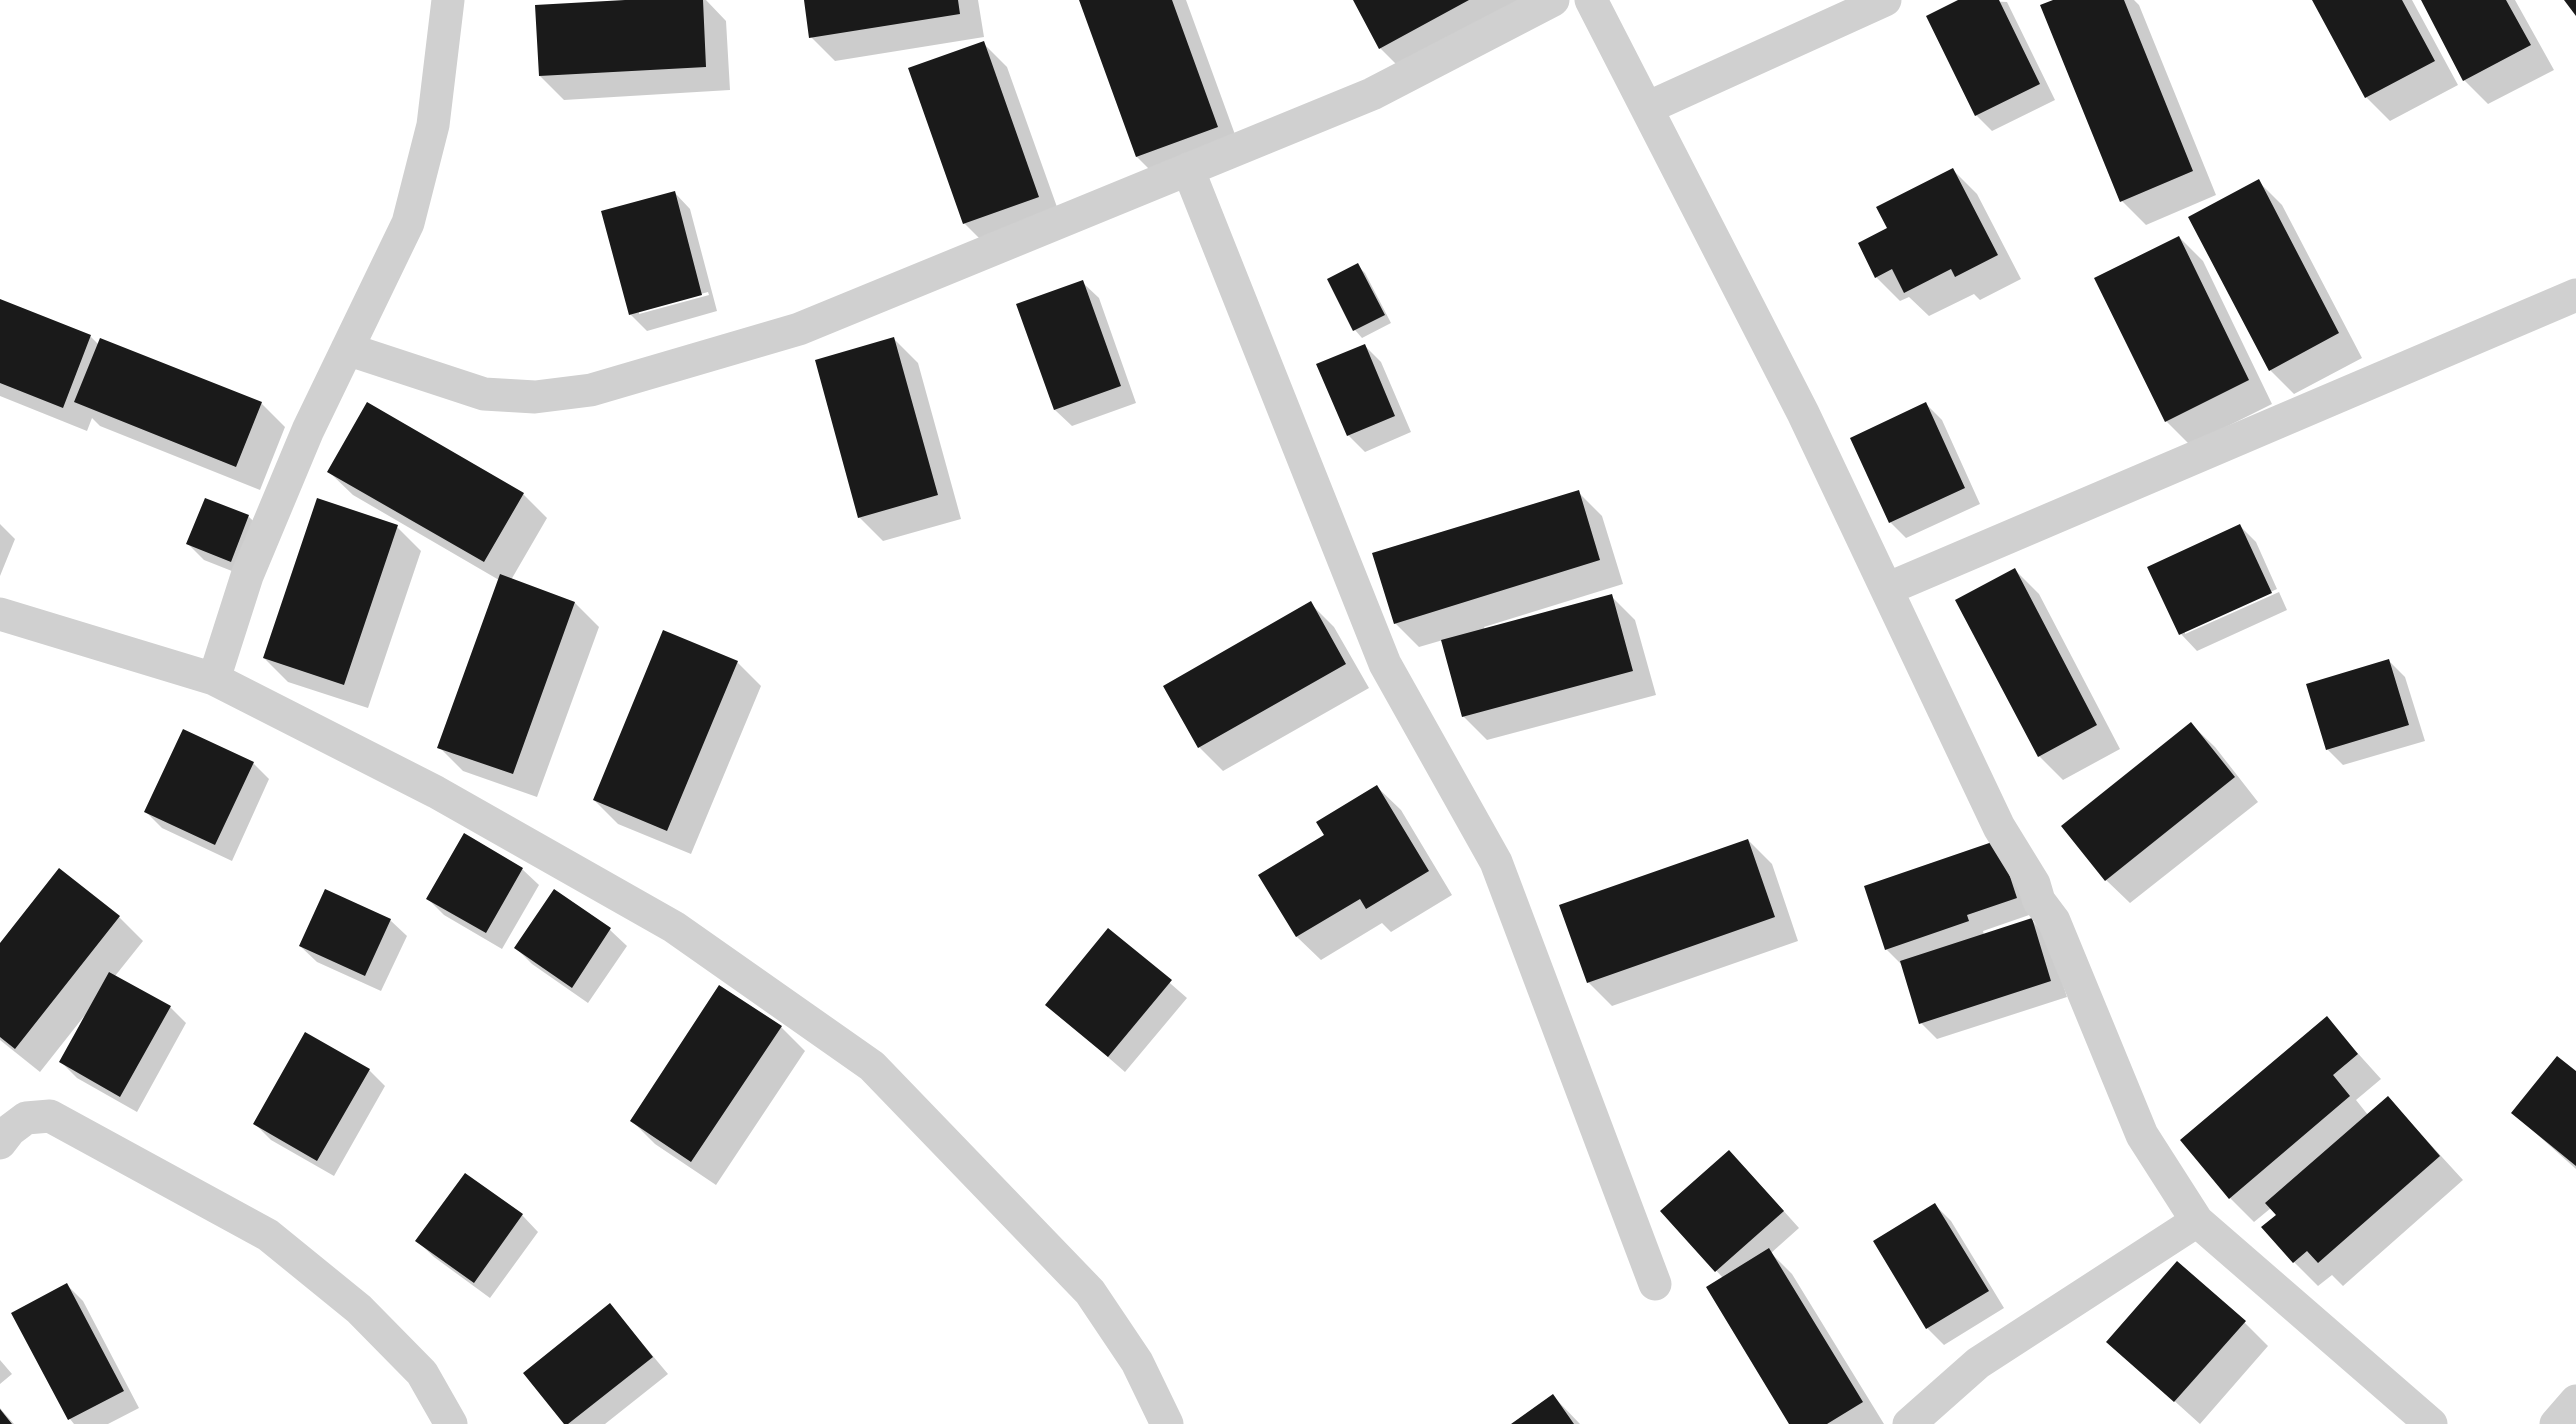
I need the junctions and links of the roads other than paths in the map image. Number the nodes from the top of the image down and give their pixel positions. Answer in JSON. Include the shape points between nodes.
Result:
{"nodes":[{"id":1,"x":448,"y":0,"type":"edge"},
{"id":2,"x":1553,"y":0,"type":"edge"},
{"id":3,"x":1592,"y":0,"type":"edge"},
{"id":4,"x":1885,"y":0,"type":"edge"},
{"id":5,"x":1647,"y":108,"type":"junction"},
{"id":6,"x":1188,"y":169,"type":"junction"},
{"id":7,"x":2576,"y":295,"type":"edge"},
{"id":8,"x":346,"y":349,"type":"junction"},
{"id":9,"x":1887,"y":589,"type":"junction"},
{"id":10,"x":0,"y":614,"type":"edge"},
{"id":11,"x":214,"y":680,"type":"junction"},
{"id":12,"x":0,"y":1143,"type":"edge"},
{"id":13,"x":2197,"y":1221,"type":"junction"},
{"id":14,"x":1655,"y":1284,"type":"dead end"},
{"id":15,"x":2576,"y":1401,"type":"edge"},
{"id":16,"x":451,"y":1424,"type":"edge"},
{"id":17,"x":1167,"y":1424,"type":"edge"},
{"id":18,"x":1909,"y":1424,"type":"edge"},
{"id":19,"x":2431,"y":1424,"type":"edge"},
{"id":20,"x":2556,"y":1424,"type":"edge"}],
"edges":[{"from":1,"to":8,"type":"street","via":[[433,125],[408,223]]},
{"from":2,"to":6,"type":"street","via":[[1372,94]]},
{"from":3,"to":5,"type":"street"},
{"from":4,"to":5,"type":"street"},
{"from":5,"to":9,"type":"street","via":[[1803,413]]},
{"from":6,"to":8,"type":"street","via":[[799,329],[591,390],[535,397],[484,394]]},
{"from":6,"to":14,"type":"street","via":[[1385,664],[1496,862]]},
{"from":7,"to":9,"type":"street"},
{"from":8,"to":11,"type":"street","via":[[248,576]]},
{"from":9,"to":13,"type":"street","via":[[2000,827],[2034,884],[2039,901],[2054,921],[2142,1135]]},
{"from":10,"to":11,"type":"street"},
{"from":11,"to":17,"type":"street","via":[[436,792],[674,927],[872,1066],[1090,1292],[1137,1362]]},
{"from":12,"to":16,"type":"street","via":[[26,1118],[50,1116],[268,1235],[359,1309],[422,1373]]},
{"from":13,"to":18,"type":"street","via":[[1978,1364]]},
{"from":13,"to":19,"type":"street"},
{"from":15,"to":20,"type":"street"}]}
